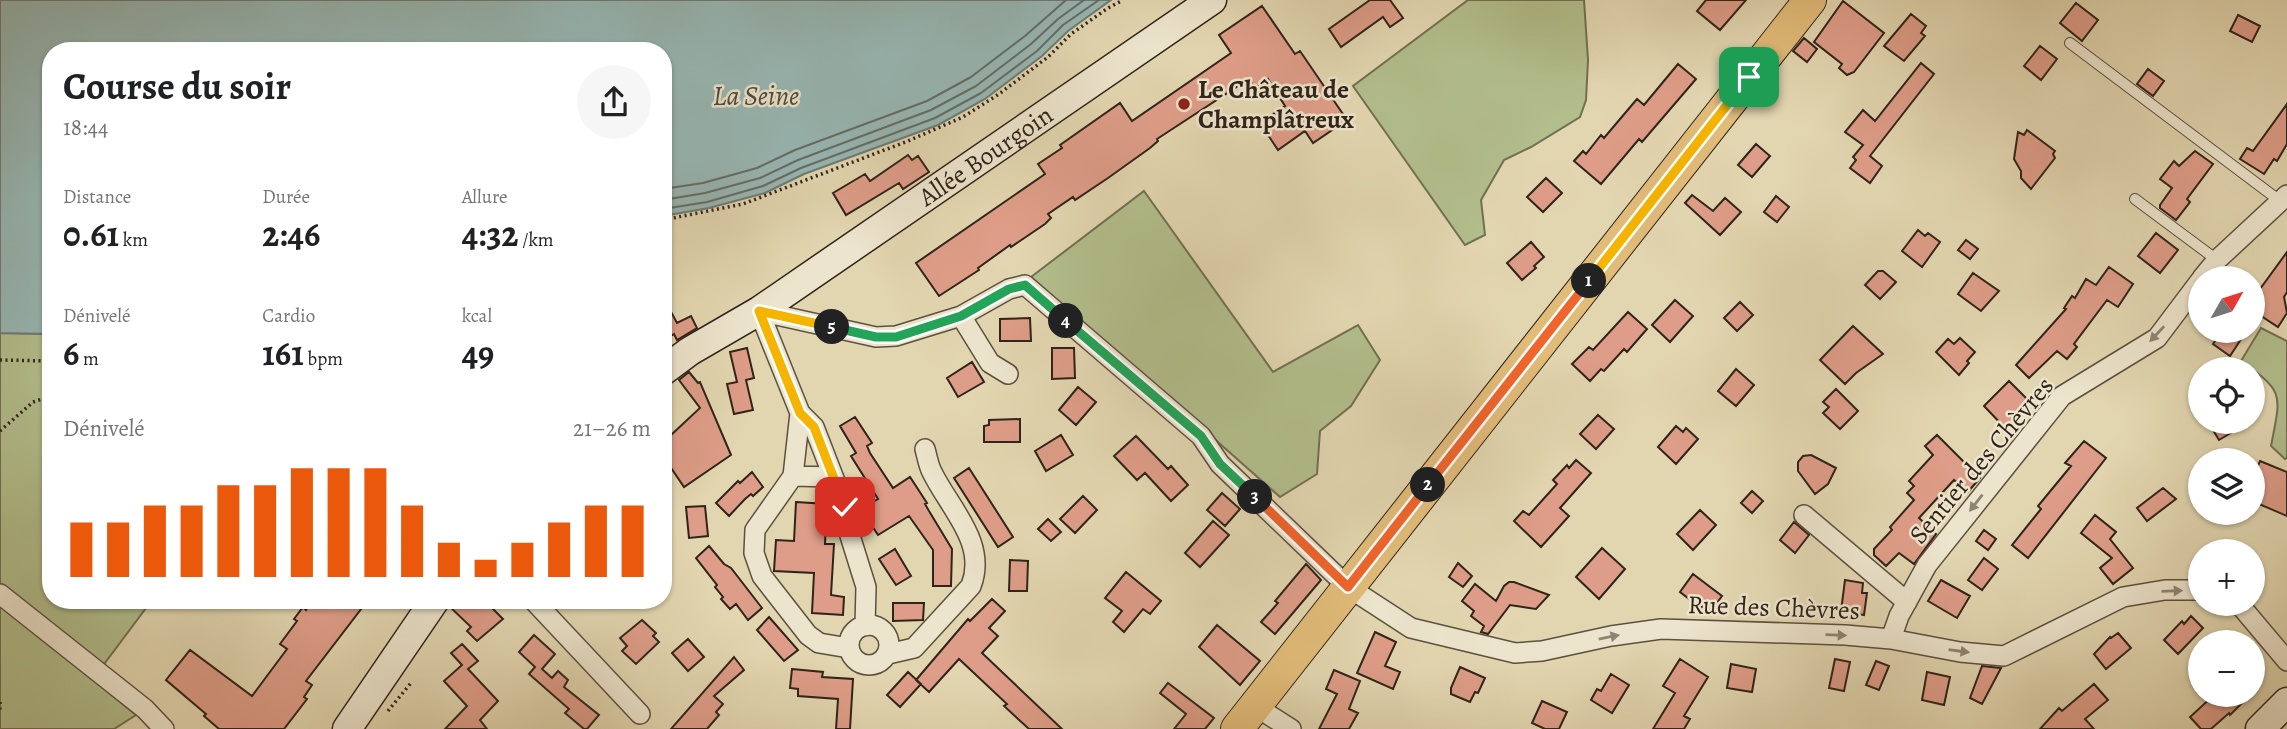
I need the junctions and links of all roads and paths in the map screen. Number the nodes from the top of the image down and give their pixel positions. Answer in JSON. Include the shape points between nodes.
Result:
{"nodes":[{"id":1,"x":1123,"y":0,"type":"edge"},
{"id":2,"x":1212,"y":0,"type":"edge"},
{"id":3,"x":1810,"y":0,"type":"edge"},
{"id":4,"x":2070,"y":43,"type":"dead end"},
{"id":5,"x":2135,"y":199,"type":"dead end"},
{"id":6,"x":2279,"y":202,"type":"edge"},
{"id":7,"x":672,"y":218,"type":"edge"},
{"id":8,"x":2217,"y":260,"type":"junction"},
{"id":9,"x":2212,"y":266,"type":"edge"},
{"id":10,"x":2188,"y":297,"type":"edge"},
{"id":11,"x":759,"y":311,"type":"junction"},
{"id":12,"x":961,"y":316,"type":"junction"},
{"id":13,"x":0,"y":360,"type":"edge"},
{"id":14,"x":42,"y":361,"type":"edge"},
{"id":15,"x":672,"y":364,"type":"edge"},
{"id":16,"x":1008,"y":374,"type":"dead end"},
{"id":17,"x":42,"y":399,"type":"edge"},
{"id":18,"x":800,"y":413,"type":"junction"},
{"id":19,"x":0,"y":431,"type":"edge"},
{"id":20,"x":925,"y":449,"type":"dead end"},
{"id":21,"x":793,"y":476,"type":"junction"},
{"id":22,"x":833,"y":477,"type":"junction"},
{"id":23,"x":1804,"y":515,"type":"dead end"},
{"id":24,"x":1348,"y":587,"type":"junction"},
{"id":25,"x":2188,"y":590,"type":"edge"},
{"id":26,"x":0,"y":594,"type":"edge"},
{"id":27,"x":1907,"y":602,"type":"junction"},
{"id":28,"x":429,"y":609,"type":"edge"},
{"id":29,"x":541,"y":609,"type":"edge"},
{"id":30,"x":2249,"y":616,"type":"edge"},
{"id":31,"x":865,"y":625,"type":"junction"},
{"id":32,"x":1891,"y":639,"type":"junction"},
{"id":33,"x":849,"y":648,"type":"junction"},
{"id":34,"x":888,"y":654,"type":"junction"},
{"id":35,"x":2287,"y":660,"type":"edge"},
{"id":36,"x":411,"y":683,"type":"dead end"},
{"id":37,"x":0,"y":702,"type":"edge"},
{"id":38,"x":2287,"y":702,"type":"edge"},
{"id":39,"x":0,"y":711,"type":"edge"},
{"id":40,"x":640,"y":714,"type":"dead end"},
{"id":41,"x":382,"y":718,"type":"dead end"},
{"id":42,"x":1246,"y":718,"type":"edge"},
{"id":43,"x":164,"y":729,"type":"edge"},
{"id":44,"x":347,"y":729,"type":"edge"},
{"id":45,"x":1290,"y":729,"type":"edge"},
{"id":46,"x":2260,"y":729,"type":"edge"}],
"edges":[{"from":1,"to":7,"type":"path","via":[[963,117],[743,204]]},
{"from":2,"to":11,"type":"street","name":"Allée Bourgoin"},
{"from":3,"to":24,"type":"main road"},
{"from":4,"to":6,"type":"lane"},
{"from":5,"to":8,"type":"lane"},
{"from":6,"to":8,"type":"street","name":"Sentier des Chèvres"},
{"from":8,"to":9,"type":"street","name":"Sentier des Chèvres"},
{"from":10,"to":27,"type":"street","name":"Sentier des Chèvres","one_way":true,"via":[[2157,338],[2062,396],[1927,565]]},
{"from":11,"to":12,"type":"street","via":[[876,337],[896,337]]},
{"from":11,"to":15,"type":"street","name":"Allée Bourgoin"},
{"from":11,"to":18,"type":"street"},
{"from":12,"to":16,"type":"street","via":[[990,363]]},
{"from":12,"to":24,"type":"street","name":"Rue des Chèvres","via":[[1025,285],[1201,436],[1220,464]]},
{"from":13,"to":14,"type":"path"},
{"from":17,"to":19,"type":"path"},
{"from":18,"to":21,"type":"street"},
{"from":18,"to":22,"type":"street","via":[[814,427]]},
{"from":20,"to":34,"type":"street","via":[[931,469],[970,536],[976,573],[971,586],[914,648]]},
{"from":21,"to":22,"type":"street"},
{"from":21,"to":33,"type":"street","via":[[755,530],[757,566],[808,635],[820,643]]},
{"from":22,"to":31,"type":"street","via":[[866,587]]},
{"from":23,"to":27,"type":"street"},
{"from":24,"to":32,"type":"street","name":"Rue des Chèvres","one_way":true,"via":[[1411,628],[1516,653],[1661,629]]},
{"from":24,"to":42,"type":"main road"},
{"from":32,"to":25,"type":"street","name":"Rue des Chèvres","one_way":true,"via":[[2004,656],[2123,597]]},
{"from":26,"to":43,"type":"street"},
{"from":27,"to":32,"type":"street","name":"Sentier des Chèvres"},
{"from":28,"to":44,"type":"street"},
{"from":29,"to":40,"type":"street"},
{"from":30,"to":35,"type":"street"},
{"from":31,"to":33,"type":"street","via":[[851,636]]},
{"from":31,"to":34,"type":"street","via":[[878,627],[887,635]]},
{"from":33,"to":34,"type":"street","via":[[855,660],[866,666],[879,663]]},
{"from":36,"to":41,"type":"path"},
{"from":37,"to":39,"type":"path"},
{"from":38,"to":46,"type":"street"},
{"from":42,"to":45,"type":"street"}]}
